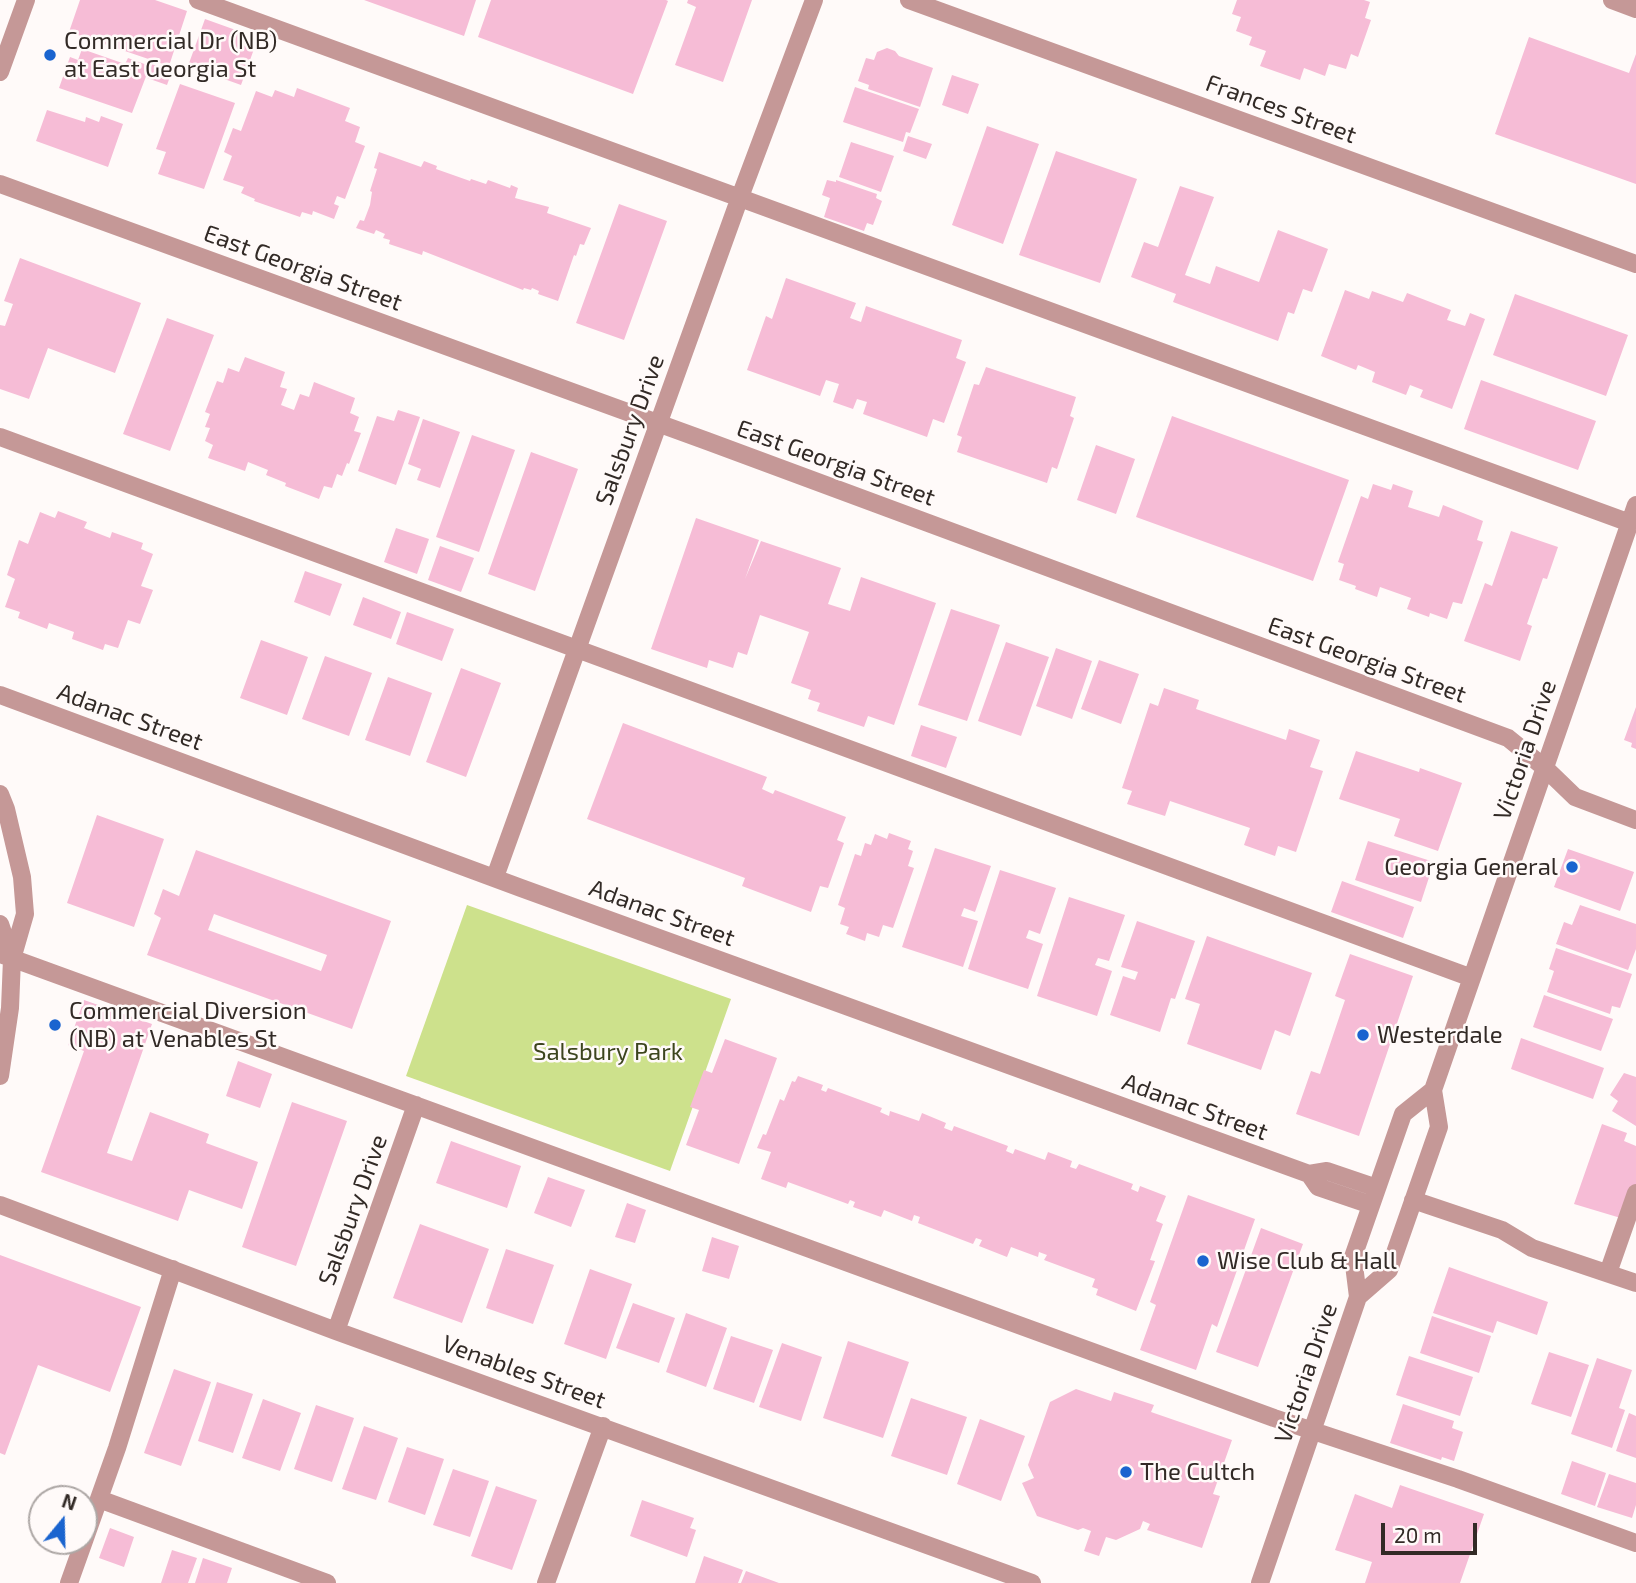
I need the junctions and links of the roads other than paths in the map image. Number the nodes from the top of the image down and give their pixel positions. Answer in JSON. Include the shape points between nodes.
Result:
{"nodes":[{"id":1,"x":26,"y":0,"type":"edge"},
{"id":2,"x":198,"y":0,"type":"edge"},
{"id":3,"x":814,"y":0,"type":"edge"},
{"id":4,"x":909,"y":0,"type":"edge"},
{"id":5,"x":1612,"y":0,"type":"edge"},
{"id":6,"x":1636,"y":9,"type":"edge"},
{"id":7,"x":0,"y":72,"type":"edge"},
{"id":8,"x":0,"y":184,"type":"edge"},
{"id":9,"x":740,"y":197,"type":"junction"},
{"id":10,"x":1636,"y":264,"type":"edge"},
{"id":11,"x":659,"y":424,"type":"junction"},
{"id":12,"x":0,"y":437,"type":"edge"},
{"id":13,"x":1636,"y":505,"type":"edge"},
{"id":14,"x":1630,"y":523,"type":"junction"},
{"id":15,"x":576,"y":649,"type":"junction"},
{"id":16,"x":0,"y":695,"type":"edge"},
{"id":17,"x":1545,"y":768,"type":"junction"},
{"id":18,"x":0,"y":794,"type":"edge"},
{"id":19,"x":1636,"y":820,"type":"edge"},
{"id":20,"x":495,"y":877,"type":"junction"},
{"id":21,"x":0,"y":924,"type":"edge"},
{"id":22,"x":6,"y":957,"type":"edge"},
{"id":23,"x":1472,"y":978,"type":"junction"},
{"id":24,"x":0,"y":1076,"type":"edge"},
{"id":25,"x":1433,"y":1090,"type":"junction"},
{"id":26,"x":416,"y":1105,"type":"junction"},
{"id":27,"x":1636,"y":1193,"type":"edge"},
{"id":28,"x":1374,"y":1196,"type":"junction"},
{"id":29,"x":1413,"y":1200,"type":"junction"},
{"id":30,"x":0,"y":1205,"type":"edge"},
{"id":31,"x":173,"y":1269,"type":"junction"},
{"id":32,"x":1608,"y":1273,"type":"junction"},
{"id":33,"x":1636,"y":1283,"type":"edge"},
{"id":34,"x":1358,"y":1297,"type":"junction"},
{"id":35,"x":336,"y":1331,"type":"junction"},
{"id":36,"x":603,"y":1426,"type":"junction"},
{"id":37,"x":1312,"y":1432,"type":"junction"},
{"id":38,"x":99,"y":1499,"type":"joint"},
{"id":39,"x":1636,"y":1543,"type":"edge"},
{"id":40,"x":79,"y":1555,"type":"edge"},
{"id":41,"x":69,"y":1583,"type":"edge"},
{"id":42,"x":327,"y":1583,"type":"edge"},
{"id":43,"x":546,"y":1583,"type":"edge"},
{"id":44,"x":1032,"y":1583,"type":"edge"},
{"id":45,"x":1261,"y":1583,"type":"edge"}],
"edges":[{"from":1,"to":7,"type":"street"},
{"from":2,"to":9,"type":"street"},
{"from":3,"to":9,"type":"street","name":"Salsbury Drive"},
{"from":4,"to":10,"type":"street","name":"Frances Street"},
{"from":5,"to":6,"type":"street"},
{"from":8,"to":11,"type":"street","name":"East Georgia Street"},
{"from":9,"to":11,"type":"street","name":"Salsbury Drive"},
{"from":9,"to":14,"type":"street"},
{"from":11,"to":15,"type":"street","name":"Salsbury Drive"},
{"from":11,"to":17,"type":"street","name":"East Georgia Street","via":[[1508,738]]},
{"from":12,"to":15,"type":"street"},
{"from":13,"to":14,"type":"street","name":"Victoria Drive"},
{"from":14,"to":17,"type":"street","name":"Victoria Drive"},
{"from":15,"to":20,"type":"street","name":"Salsbury Drive"},
{"from":15,"to":23,"type":"street"},
{"from":16,"to":20,"type":"street","name":"Adanac Street"},
{"from":17,"to":19,"type":"street","name":"East Georgia Street","via":[[1575,797]]},
{"from":17,"to":23,"type":"street","name":"Victoria Drive"},
{"from":18,"to":22,"type":"street","via":[[22,877],[25,914]]},
{"from":20,"to":28,"type":"street","name":"Adanac Street","via":[[1309,1174],[1318,1187]]},
{"from":21,"to":22,"type":"street"},
{"from":22,"to":24,"type":"street","via":[[10,1008]]},
{"from":22,"to":26,"type":"street"},
{"from":23,"to":25,"type":"street","name":"Victoria Drive"},
{"from":25,"to":28,"type":"street","name":"Victoria Drive","via":[[1403,1114]]},
{"from":25,"to":29,"type":"street","name":"Victoria Drive","via":[[1439,1127]]},
{"from":26,"to":35,"type":"street","name":"Salsbury Drive"},
{"from":26,"to":37,"type":"street"},
{"from":27,"to":32,"type":"street"},
{"from":28,"to":34,"type":"street","name":"Victoria Drive","via":[[1353,1257]]},
{"from":29,"to":32,"type":"street"},
{"from":29,"to":34,"type":"street","name":"Victoria Drive","via":[[1389,1270]]},
{"from":30,"to":31,"type":"street","name":"Venables Street"},
{"from":31,"to":35,"type":"street","name":"Venables Street"},
{"from":31,"to":38,"type":"street"},
{"from":32,"to":33,"type":"street"},
{"from":34,"to":37,"type":"street","name":"Victoria Drive"},
{"from":35,"to":36,"type":"street","name":"Venables Street"},
{"from":36,"to":43,"type":"street"},
{"from":36,"to":44,"type":"street","name":"Venables Street"},
{"from":37,"to":39,"type":"street"},
{"from":37,"to":45,"type":"street","name":"Victoria Drive"},
{"from":38,"to":42,"type":"street"},
{"from":40,"to":41,"type":"street"}]}
